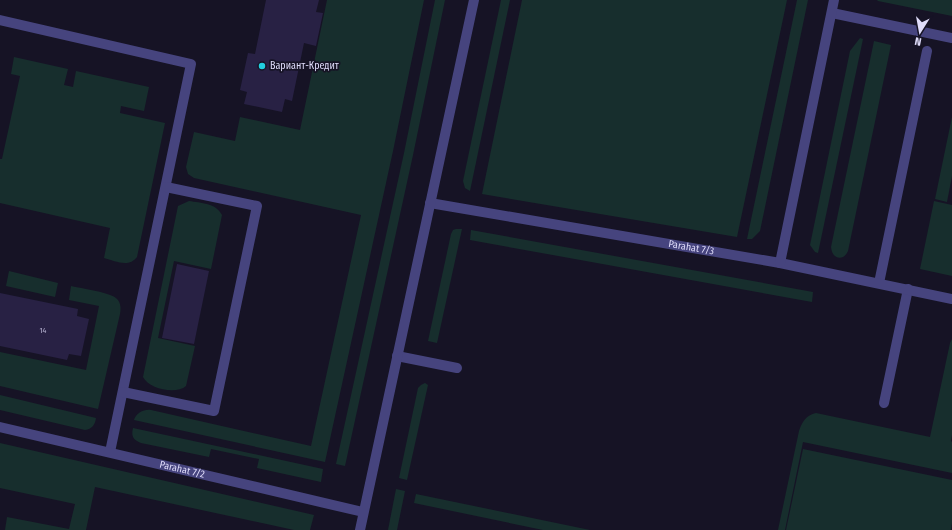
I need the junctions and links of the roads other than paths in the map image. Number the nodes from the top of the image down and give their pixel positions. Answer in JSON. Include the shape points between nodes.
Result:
{"nodes":[{"id":1,"x":474,"y":0,"type":"edge"},
{"id":2,"x":834,"y":0,"type":"edge"},
{"id":3,"x":832,"y":13,"type":"junction"},
{"id":4,"x":0,"y":20,"type":"edge"},
{"id":5,"x":952,"y":38,"type":"edge"},
{"id":6,"x":927,"y":51,"type":"dead end"},
{"id":7,"x":166,"y":187,"type":"junction"},
{"id":8,"x":430,"y":203,"type":"junction"},
{"id":9,"x":780,"y":263,"type":"junction"},
{"id":10,"x":879,"y":283,"type":"junction"},
{"id":11,"x":908,"y":289,"type":"junction"},
{"id":12,"x":952,"y":299,"type":"edge"},
{"id":13,"x":397,"y":356,"type":"junction"},
{"id":14,"x":457,"y":368,"type":"dead end"},
{"id":15,"x":123,"y":392,"type":"junction"},
{"id":16,"x":884,"y":402,"type":"dead end"},
{"id":17,"x":0,"y":427,"type":"edge"},
{"id":18,"x":110,"y":452,"type":"junction"},
{"id":19,"x":363,"y":512,"type":"junction"},
{"id":20,"x":360,"y":530,"type":"edge"}],
"edges":[{"from":1,"to":8,"type":"street"},
{"from":2,"to":3,"type":"street"},
{"from":3,"to":5,"type":"street"},
{"from":3,"to":9,"type":"street"},
{"from":4,"to":7,"type":"street","via":[[191,64]]},
{"from":6,"to":10,"type":"street"},
{"from":7,"to":15,"type":"street"},
{"from":7,"to":15,"type":"street","via":[[257,206],[214,411]]},
{"from":8,"to":9,"type":"street","name":"Parahat 7/3"},
{"from":8,"to":13,"type":"street"},
{"from":9,"to":10,"type":"street","name":"Parahat 7/3"},
{"from":10,"to":11,"type":"street","name":"Parahat 7/3"},
{"from":11,"to":12,"type":"street","name":"Parahat 7/3"},
{"from":11,"to":16,"type":"street"},
{"from":13,"to":14,"type":"street"},
{"from":13,"to":19,"type":"street"},
{"from":15,"to":18,"type":"street"},
{"from":17,"to":18,"type":"street","name":"Parahat 7/2"},
{"from":18,"to":19,"type":"street","name":"Parahat 7/2"},
{"from":19,"to":20,"type":"street"}]}
